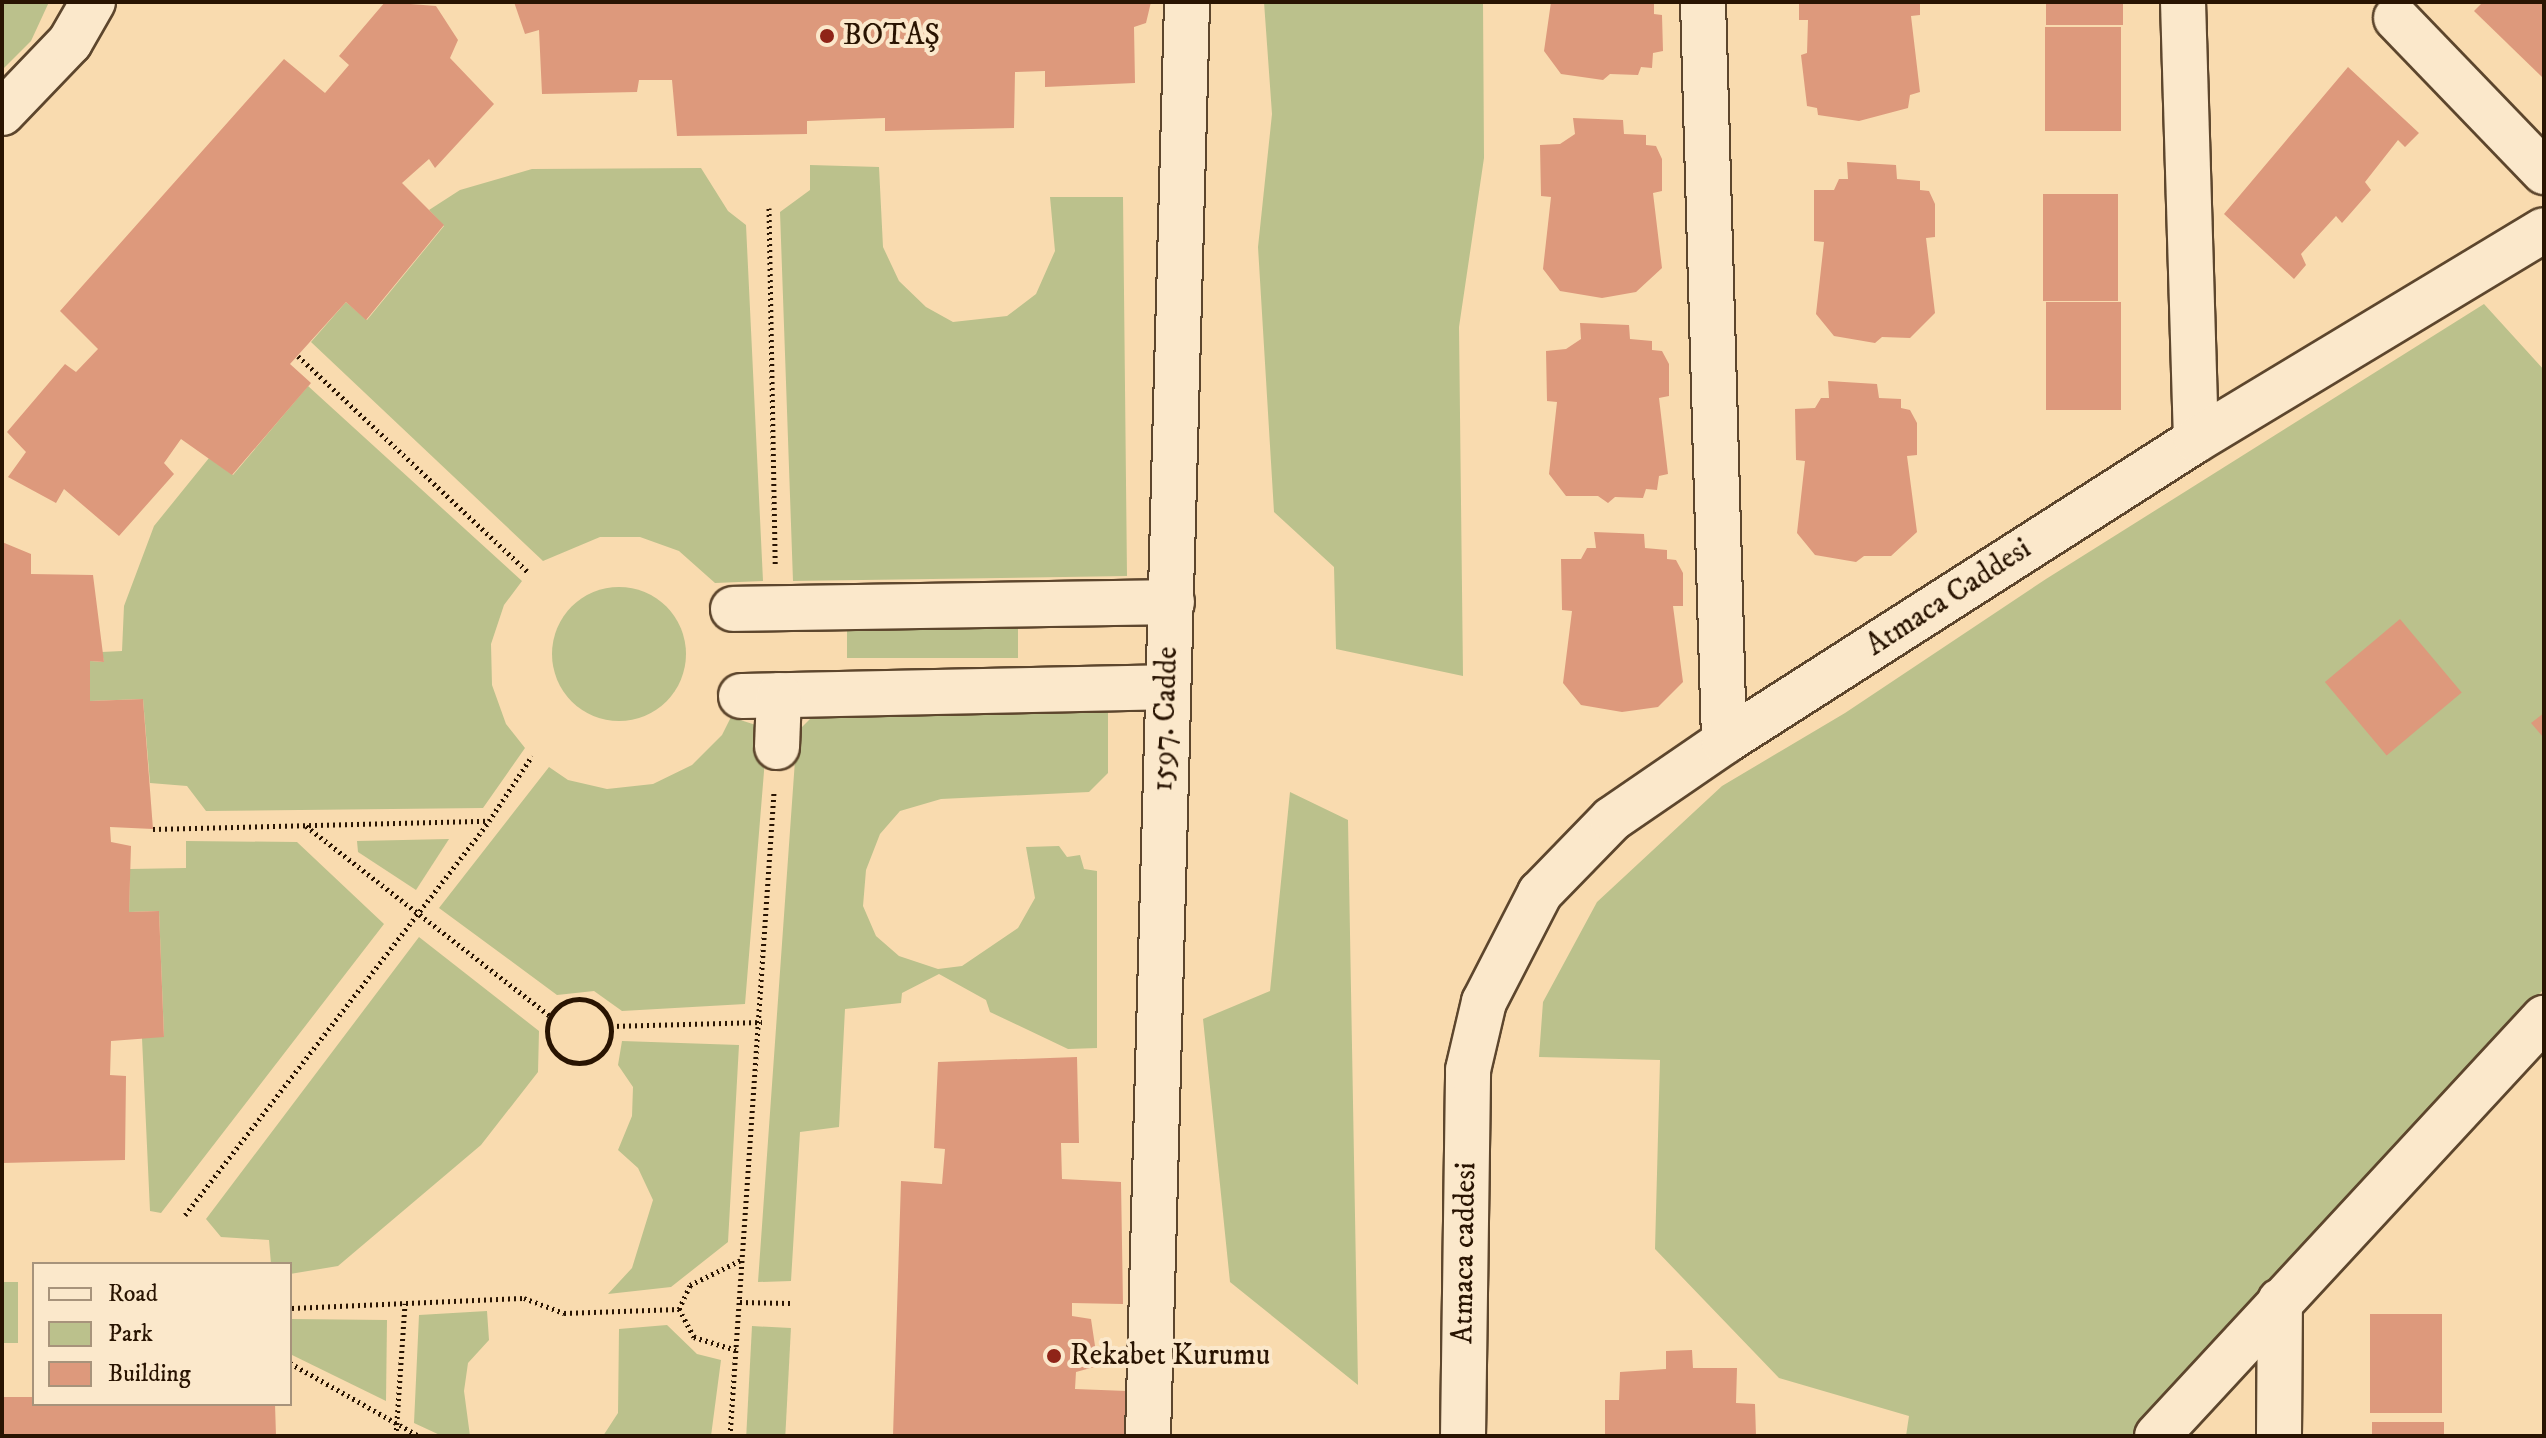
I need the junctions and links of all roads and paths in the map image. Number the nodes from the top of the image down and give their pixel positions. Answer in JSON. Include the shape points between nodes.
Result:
{"nodes":[{"id":1,"x":93,"y":2,"type":"edge"},
{"id":2,"x":1187,"y":2,"type":"edge"},
{"id":3,"x":1703,"y":2,"type":"edge"},
{"id":4,"x":2183,"y":2,"type":"edge"},
{"id":5,"x":2396,"y":18,"type":"dead end"},
{"id":6,"x":2,"y":113,"type":"edge"},
{"id":7,"x":2544,"y":172,"type":"edge"},
{"id":8,"x":769,"y":208,"type":"dead end"},
{"id":9,"x":2536,"y":247,"type":"edge"},
{"id":10,"x":298,"y":356,"type":"dead end"},
{"id":11,"x":2196,"y":440,"type":"junction"},
{"id":12,"x":528,"y":572,"type":"dead end"},
{"id":13,"x":776,"y":595,"type":"junction"},
{"id":14,"x":1172,"y":602,"type":"junction"},
{"id":15,"x":733,"y":609,"type":"dead end"},
{"id":16,"x":1166,"y":687,"type":"junction"},
{"id":17,"x":1724,"y":742,"type":"junction"},
{"id":18,"x":777,"y":747,"type":"joint"},
{"id":19,"x":532,"y":756,"type":"dead end"},
{"id":20,"x":489,"y":821,"type":"junction"},
{"id":21,"x":305,"y":825,"type":"junction"},
{"id":22,"x":153,"y":829,"type":"dead end"},
{"id":23,"x":419,"y":912,"type":"junction"},
{"id":24,"x":550,"y":1016,"type":"junction"},
{"id":25,"x":2544,"y":1018,"type":"edge"},
{"id":26,"x":762,"y":1022,"type":"junction"},
{"id":27,"x":611,"y":1026,"type":"junction"},
{"id":28,"x":1468,"y":1070,"type":"joint"},
{"id":29,"x":185,"y":1215,"type":"dead end"},
{"id":30,"x":743,"y":1259,"type":"junction"},
{"id":31,"x":2280,"y":1301,"type":"junction"},
{"id":32,"x":740,"y":1302,"type":"junction"},
{"id":33,"x":405,"y":1303,"type":"junction"},
{"id":34,"x":790,"y":1303,"type":"dead end"},
{"id":35,"x":292,"y":1308,"type":"dead end"},
{"id":36,"x":679,"y":1309,"type":"junction"},
{"id":37,"x":736,"y":1350,"type":"junction"},
{"id":38,"x":292,"y":1364,"type":"edge"},
{"id":39,"x":397,"y":1423,"type":"junction"},
{"id":40,"x":396,"y":1436,"type":"edge"},
{"id":41,"x":419,"y":1436,"type":"edge"},
{"id":42,"x":730,"y":1436,"type":"edge"},
{"id":43,"x":1148,"y":1436,"type":"edge"},
{"id":44,"x":1463,"y":1436,"type":"edge"},
{"id":45,"x":2157,"y":1436,"type":"edge"},
{"id":46,"x":2279,"y":1436,"type":"edge"}],
"edges":[{"from":1,"to":6,"type":"street","via":[[70,42]]},
{"from":2,"to":14,"type":"street","name":"1597. Cadde"},
{"from":3,"to":17,"type":"street"},
{"from":4,"to":11,"type":"street"},
{"from":5,"to":7,"type":"street"},
{"from":8,"to":13,"type":"path"},
{"from":9,"to":11,"type":"street","name":"Atmaca Caddesi"},
{"from":10,"to":12,"type":"path"},
{"from":11,"to":17,"type":"street","name":"Atmaca Caddesi"},
{"from":13,"to":14,"type":"street"},
{"from":13,"to":15,"type":"street"},
{"from":14,"to":16,"type":"street","name":"1597. Cadde"},
{"from":16,"to":18,"type":"street","via":[[760,696]]},
{"from":16,"to":43,"type":"street","name":"1597. Cadde"},
{"from":17,"to":28,"type":"street","name":"Atmaca Caddesi","via":[[1612,819],[1540,893],[1484,1002]]},
{"from":18,"to":26,"type":"path"},
{"from":19,"to":20,"type":"path"},
{"from":20,"to":21,"type":"path"},
{"from":20,"to":23,"type":"path"},
{"from":21,"to":22,"type":"path"},
{"from":21,"to":23,"type":"path"},
{"from":23,"to":24,"type":"path"},
{"from":23,"to":29,"type":"path"},
{"from":24,"to":27,"type":"path","via":[[562,1003],[581,999],[601,1007]]},
{"from":24,"to":27,"type":"path","via":[[548,1039],[568,1061],[599,1056]]},
{"from":25,"to":31,"type":"street"},
{"from":26,"to":27,"type":"path"},
{"from":26,"to":30,"type":"path"},
{"from":28,"to":44,"type":"street","name":"Atmaca caddesi"},
{"from":30,"to":32,"type":"path"},
{"from":30,"to":36,"type":"path","via":[[690,1285]]},
{"from":31,"to":45,"type":"street"},
{"from":31,"to":46,"type":"street"},
{"from":32,"to":34,"type":"path"},
{"from":32,"to":37,"type":"path"},
{"from":33,"to":35,"type":"path"},
{"from":33,"to":36,"type":"path","via":[[524,1298],[564,1313]]},
{"from":33,"to":39,"type":"path"},
{"from":36,"to":37,"type":"path","via":[[694,1337]]},
{"from":37,"to":42,"type":"path"},
{"from":38,"to":39,"type":"path"},
{"from":39,"to":40,"type":"path"},
{"from":39,"to":41,"type":"path"}]}
